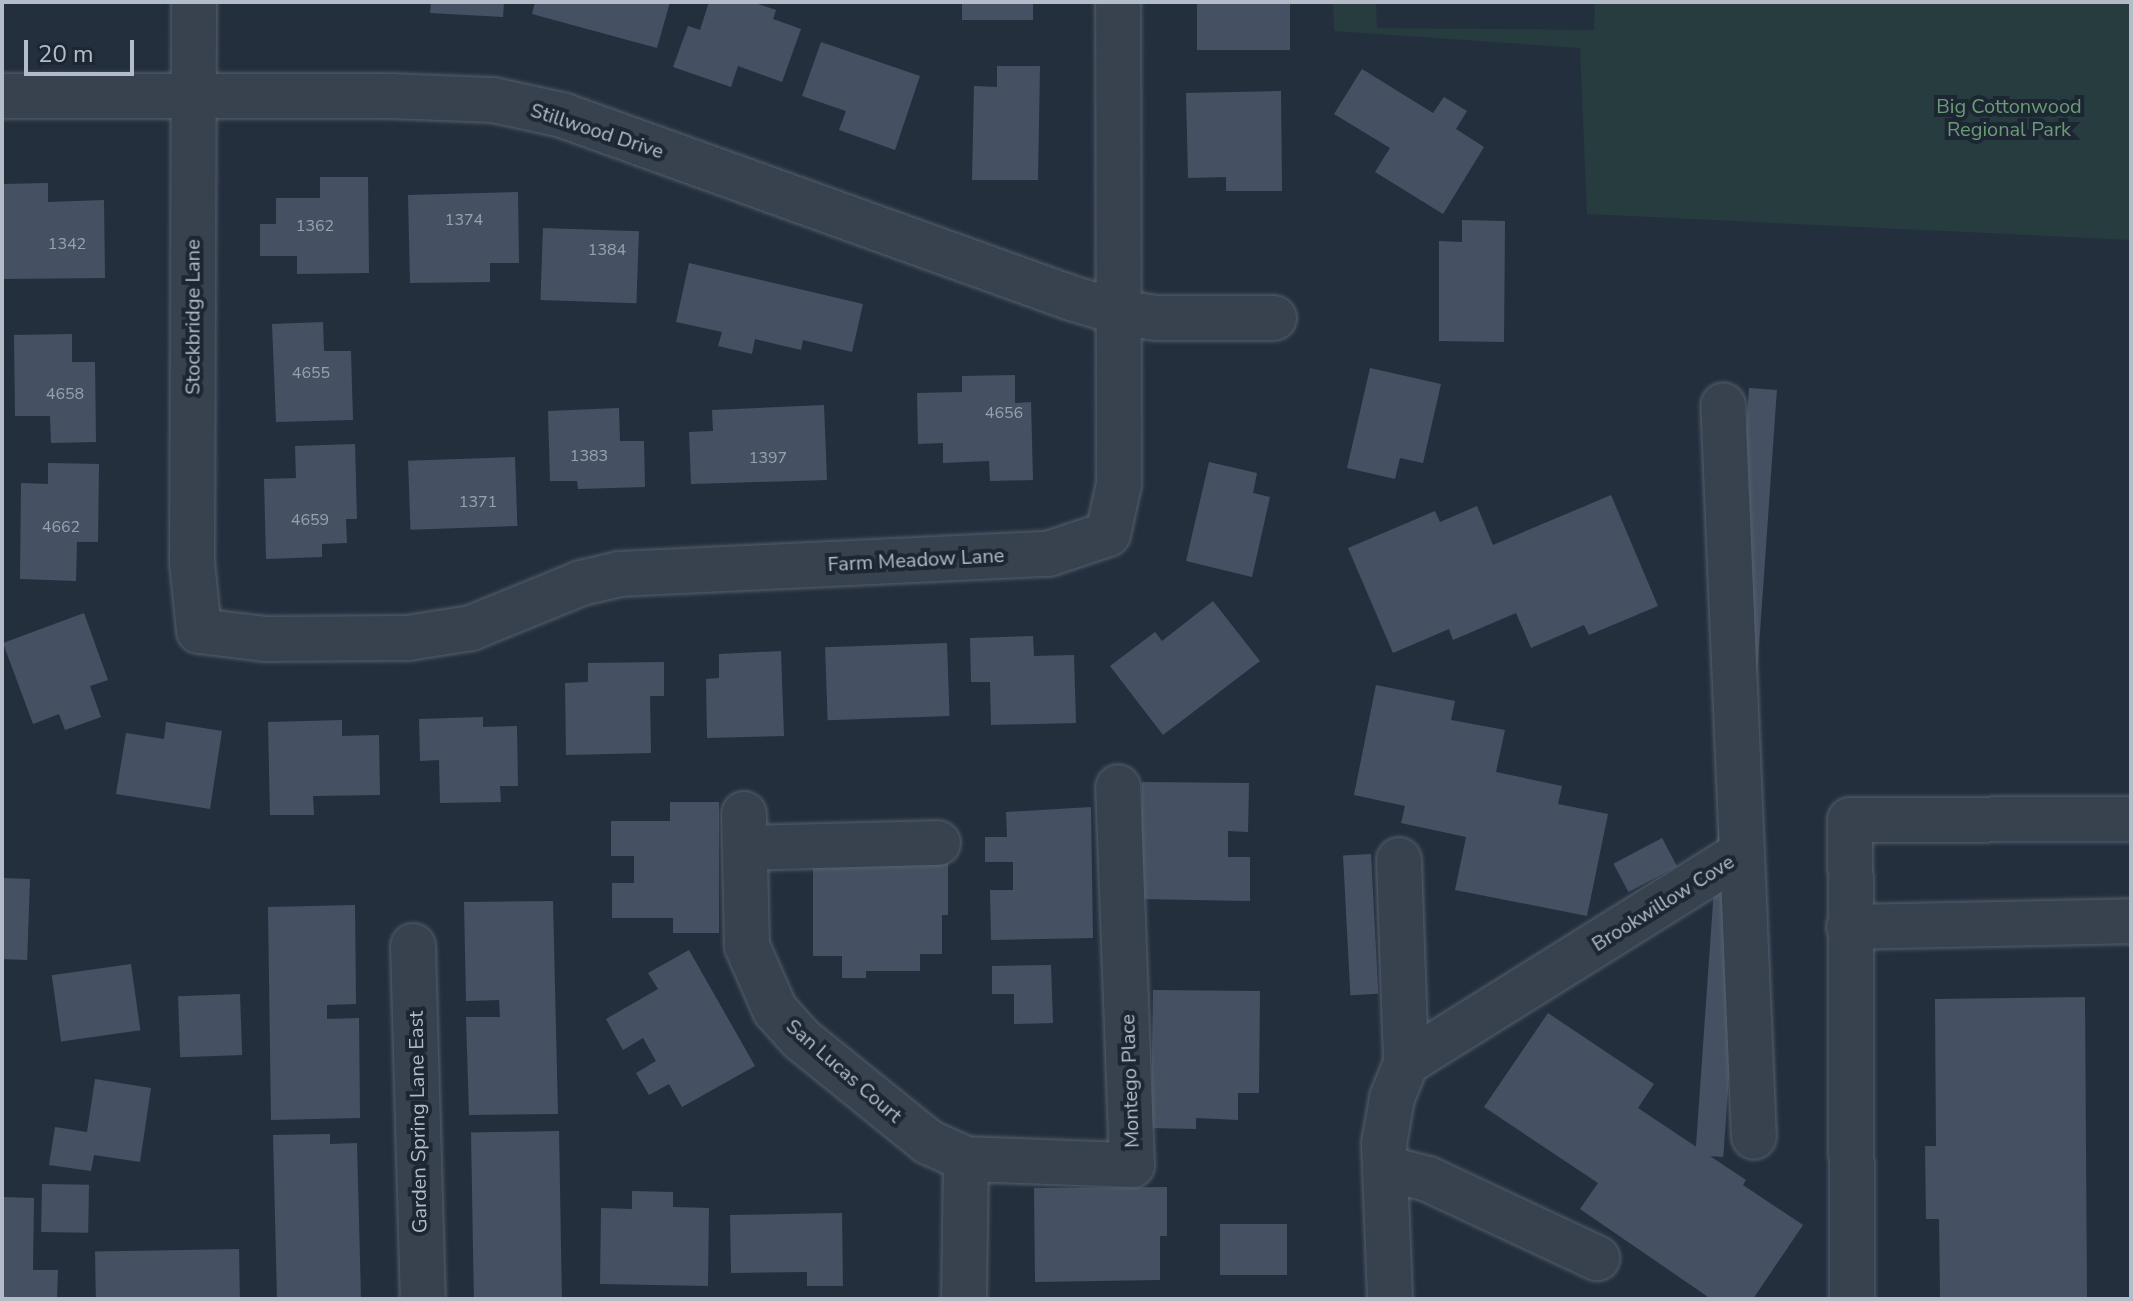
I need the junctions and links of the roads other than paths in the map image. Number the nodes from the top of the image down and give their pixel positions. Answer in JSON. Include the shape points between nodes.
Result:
{"nodes":[{"id":1,"x":194,"y":2,"type":"edge"},
{"id":2,"x":1118,"y":2,"type":"edge"},
{"id":3,"x":2,"y":96,"type":"edge"},
{"id":4,"x":194,"y":98,"type":"junction"},
{"id":5,"x":1118,"y":312,"type":"junction"},
{"id":6,"x":1274,"y":318,"type":"dead end"},
{"id":7,"x":1723,"y":405,"type":"dead end"},
{"id":8,"x":199,"y":631,"type":"joint"},
{"id":9,"x":1118,"y":787,"type":"dead end"},
{"id":10,"x":2131,"y":819,"type":"edge"},
{"id":11,"x":938,"y":843,"type":"dead end"},
{"id":12,"x":1742,"y":853,"type":"junction"},
{"id":13,"x":1399,"y":860,"type":"dead end"},
{"id":14,"x":2131,"y":921,"type":"edge"},
{"id":15,"x":1849,"y":927,"type":"junction"},
{"id":16,"x":413,"y":946,"type":"dead end"},
{"id":17,"x":1406,"y":1063,"type":"junction"},
{"id":18,"x":1754,"y":1137,"type":"dead end"},
{"id":19,"x":966,"y":1159,"type":"junction"},
{"id":20,"x":1385,"y":1168,"type":"junction"},
{"id":21,"x":1597,"y":1258,"type":"dead end"},
{"id":22,"x":423,"y":1299,"type":"edge"},
{"id":23,"x":964,"y":1299,"type":"edge"},
{"id":24,"x":1390,"y":1299,"type":"edge"},
{"id":25,"x":1852,"y":1299,"type":"edge"}],
"edges":[{"from":1,"to":4,"type":"street","name":"Stockbridge Lane"},
{"from":2,"to":5,"type":"street","name":"Farm Meadow Lane"},
{"from":3,"to":4,"type":"street","name":"Stillwood Drive"},
{"from":4,"to":5,"type":"street","name":"Stillwood Drive","via":[[493,100],[548,112]]},
{"from":4,"to":8,"type":"street","name":"Stockbridge Lane","via":[[192,562]]},
{"from":5,"to":6,"type":"street","name":"Stillwood Drive","via":[[1156,318]]},
{"from":5,"to":8,"type":"street","name":"Farm Meadow Lane","via":[[1119,484],[1108,534],[1048,554],[619,574],[581,583],[471,628],[408,638],[265,639]]},
{"from":7,"to":12,"type":"street","name":"Brookwillow Cove"},
{"from":9,"to":19,"type":"street","name":"Montego Place","via":[[1132,1165]]},
{"from":10,"to":15,"type":"street","via":[[1850,820]]},
{"from":11,"to":19,"type":"street","name":"San Lucas Court","via":[[744,831],[747,946],[775,1010],[801,1039],[928,1142]]},
{"from":12,"to":17,"type":"street","name":"Brookwillow Cove"},
{"from":12,"to":18,"type":"street"},
{"from":13,"to":17,"type":"street"},
{"from":14,"to":15,"type":"street"},
{"from":15,"to":25,"type":"street"},
{"from":16,"to":22,"type":"street","name":"Garden Spring Lane East"},
{"from":17,"to":20,"type":"street","via":[[1387,1121]]},
{"from":19,"to":23,"type":"street"},
{"from":20,"to":21,"type":"street","via":[[1428,1179]]},
{"from":20,"to":24,"type":"street"}]}
